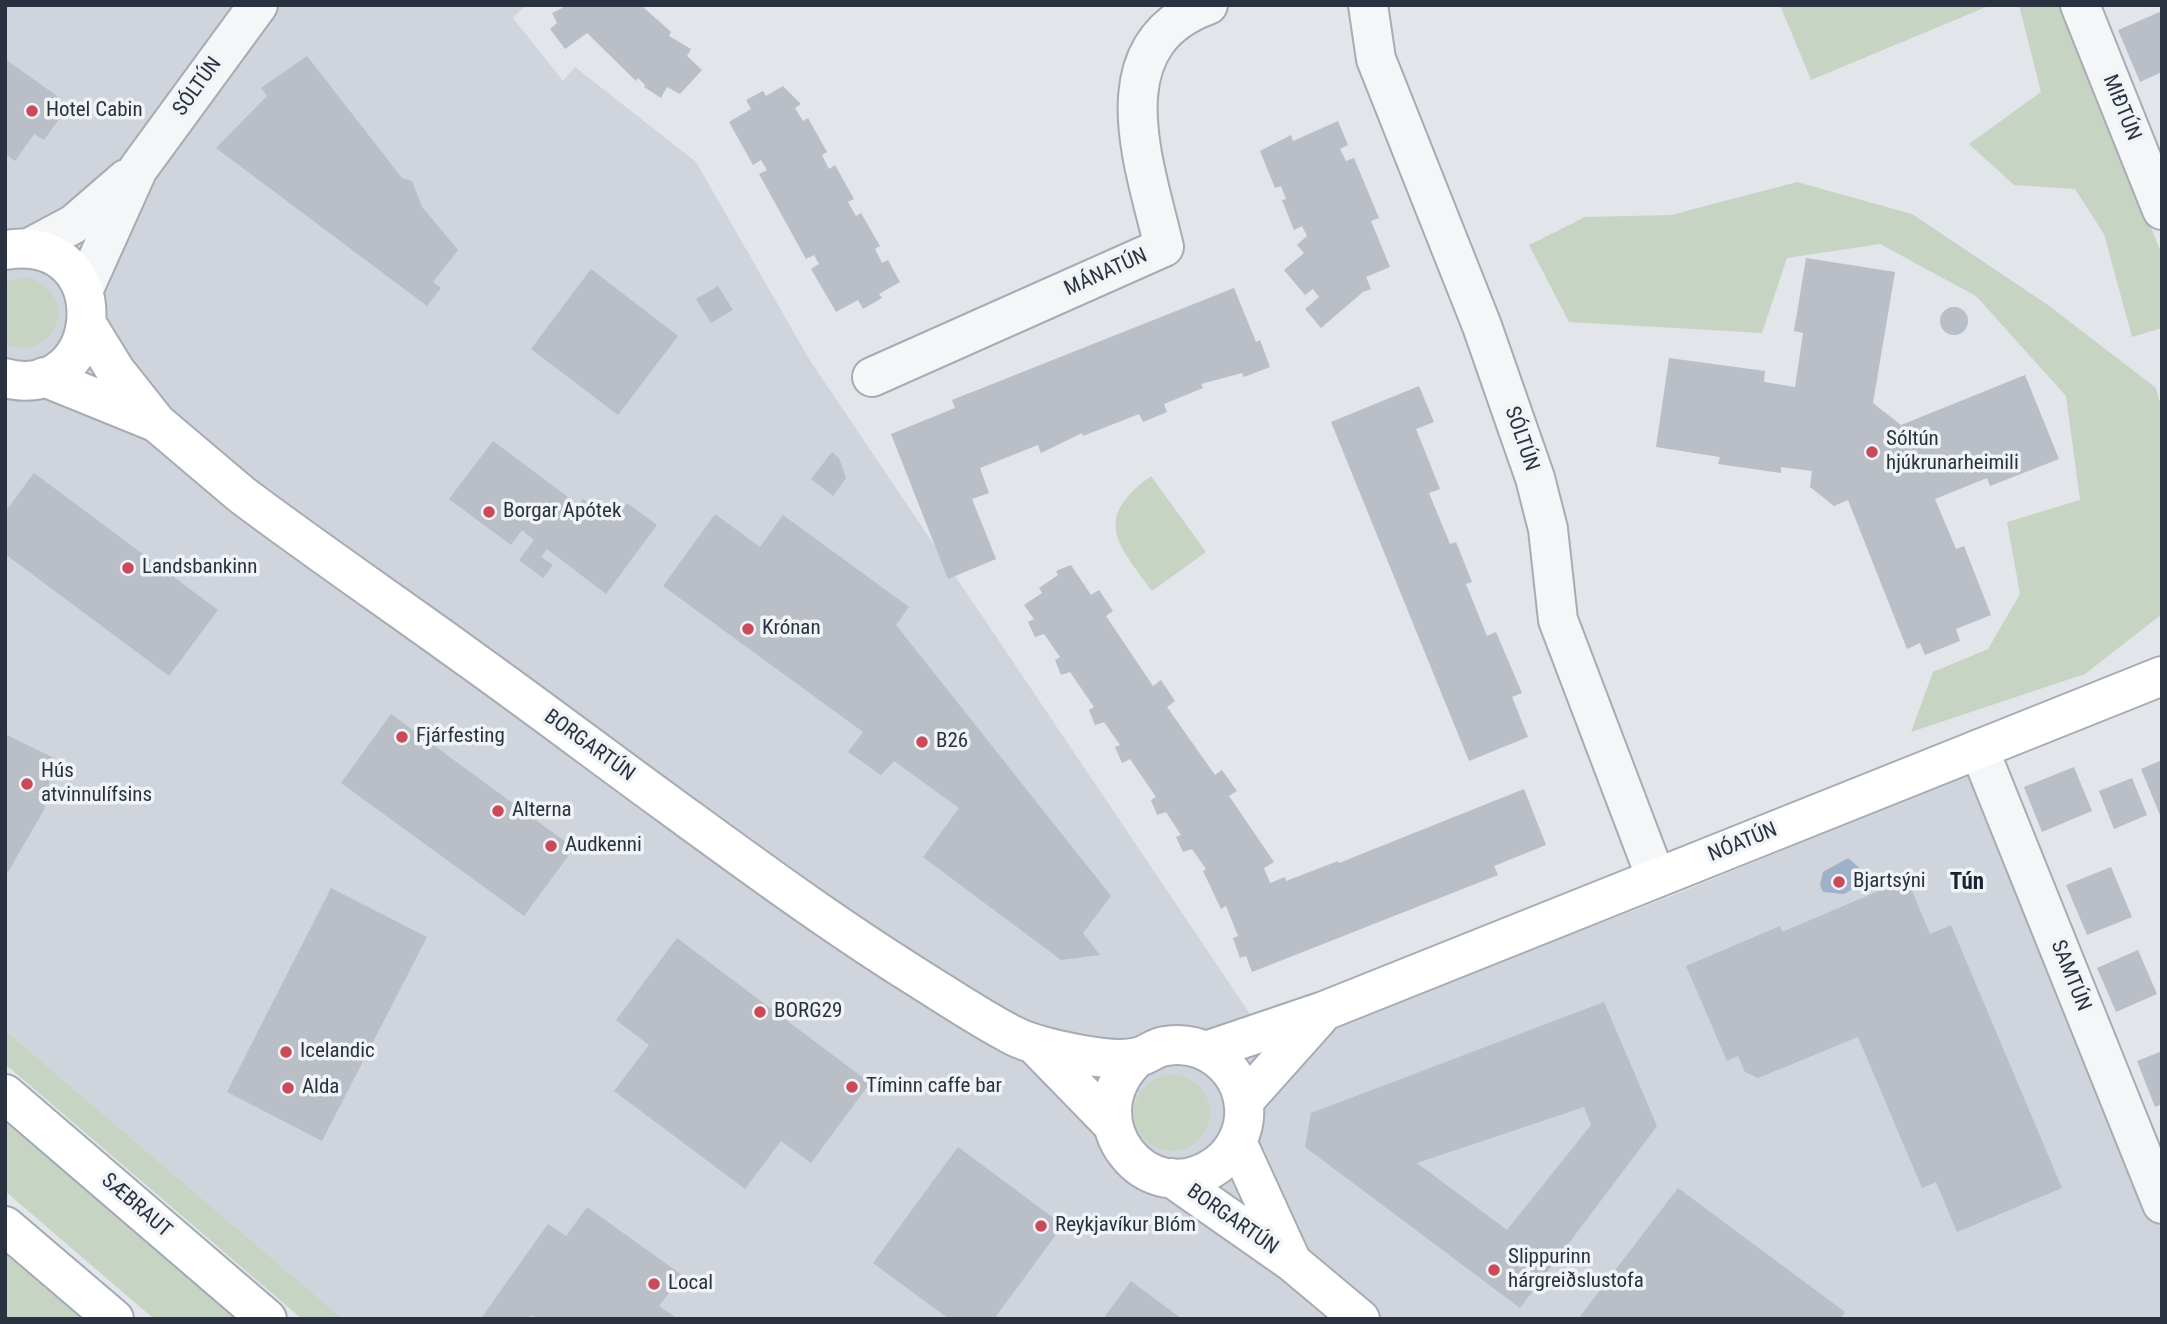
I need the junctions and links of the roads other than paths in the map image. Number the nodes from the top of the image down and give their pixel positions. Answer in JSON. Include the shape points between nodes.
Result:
{"nodes":[{"id":1,"x":258,"y":5,"type":"edge"},
{"id":2,"x":1208,"y":5,"type":"edge"},
{"id":3,"x":1368,"y":5,"type":"edge"},
{"id":4,"x":2080,"y":5,"type":"edge"},
{"id":5,"x":138,"y":169,"type":"junction"},
{"id":6,"x":2162,"y":211,"type":"edge"},
{"id":7,"x":17,"y":249,"type":"edge"},
{"id":8,"x":86,"y":308,"type":"junction"},
{"id":9,"x":44,"y":377,"type":"junction"},
{"id":10,"x":873,"y":377,"type":"dead end"},
{"id":11,"x":5,"y":378,"type":"edge"},
{"id":12,"x":157,"y":423,"type":"junction"},
{"id":13,"x":2162,"y":676,"type":"edge"},
{"id":14,"x":1979,"y":749,"type":"junction"},
{"id":15,"x":1656,"y":878,"type":"junction"},
{"id":16,"x":1324,"y":1011,"type":"junction"},
{"id":17,"x":1037,"y":1047,"type":"junction"},
{"id":18,"x":1206,"y":1051,"type":"junction"},
{"id":19,"x":1138,"y":1057,"type":"junction"},
{"id":20,"x":5,"y":1094,"type":"edge"},
{"id":21,"x":1244,"y":1101,"type":"junction"},
{"id":22,"x":1111,"y":1123,"type":"junction"},
{"id":23,"x":1237,"y":1142,"type":"junction"},
{"id":24,"x":1172,"y":1178,"type":"junction"},
{"id":25,"x":2162,"y":1204,"type":"edge"},
{"id":26,"x":5,"y":1226,"type":"edge"},
{"id":27,"x":1292,"y":1262,"type":"junction"},
{"id":28,"x":114,"y":1319,"type":"edge"},
{"id":29,"x":267,"y":1319,"type":"edge"},
{"id":30,"x":1360,"y":1319,"type":"edge"}],
"edges":[{"from":1,"to":5,"type":"street","name":"SÓLTÚN"},
{"from":2,"to":10,"type":"street","name":"MÁNATÚN","via":[[1188,15],[1158,42],[1136,94],[1137,134],[1164,247]]},
{"from":3,"to":15,"type":"street","name":"SÓLTÚN","via":[[1377,59],[1482,326],[1535,478],[1548,529],[1558,620]]},
{"from":4,"to":6,"type":"street","name":"MIÐTÚN"},
{"from":5,"to":7,"type":"street","name":"SÓLTÚN","via":[[74,224]]},
{"from":5,"to":8,"type":"street","name":"SÓLTÚN"},
{"from":7,"to":8,"type":"street","name":"BORGARTÚN","via":[[47,252],[62,261]]},
{"from":8,"to":9,"type":"street","via":[[72,358]]},
{"from":8,"to":12,"type":"street","name":"BORGARTÚN","via":[[115,370]]},
{"from":9,"to":11,"type":"street","name":"BORGARTÚN"},
{"from":9,"to":12,"type":"street","name":"BORGARTÚN"},
{"from":12,"to":17,"type":"street","name":"BORGARTÚN","via":[[308,544],[843,930],[990,1024]]},
{"from":13,"to":14,"type":"street","name":"NÓATÚN"},
{"from":14,"to":15,"type":"street","name":"NÓATÚN"},
{"from":14,"to":25,"type":"street","name":"SAMTÚN"},
{"from":15,"to":16,"type":"street","name":"NÓATÚN"},
{"from":16,"to":18,"type":"street","name":"NÓATÚN"},
{"from":16,"to":21,"type":"street","name":"NÓATÚN"},
{"from":17,"to":19,"type":"street","name":"BORGARTÚN"},
{"from":17,"to":22,"type":"street","name":"BORGARTÚN"},
{"from":18,"to":19,"type":"street","name":"BORGARTÚN","via":[[1178,1045]]},
{"from":18,"to":21,"type":"street","via":[[1234,1076]]},
{"from":19,"to":22,"type":"street","via":[[1116,1086]]},
{"from":20,"to":29,"type":"street","name":"SÆBRAUT"},
{"from":21,"to":23,"type":"street"},
{"from":22,"to":24,"type":"street","name":"BORGARTÚN","via":[[1132,1160],[1150,1172]]},
{"from":23,"to":24,"type":"street","name":"BORGARTÚN","via":[[1228,1155],[1203,1173]]},
{"from":23,"to":27,"type":"street","name":"BORGARTÚN"},
{"from":24,"to":27,"type":"street","name":"BORGARTÚN"},
{"from":26,"to":28,"type":"street"},
{"from":27,"to":30,"type":"street","name":"BORGARTÚN"}]}
